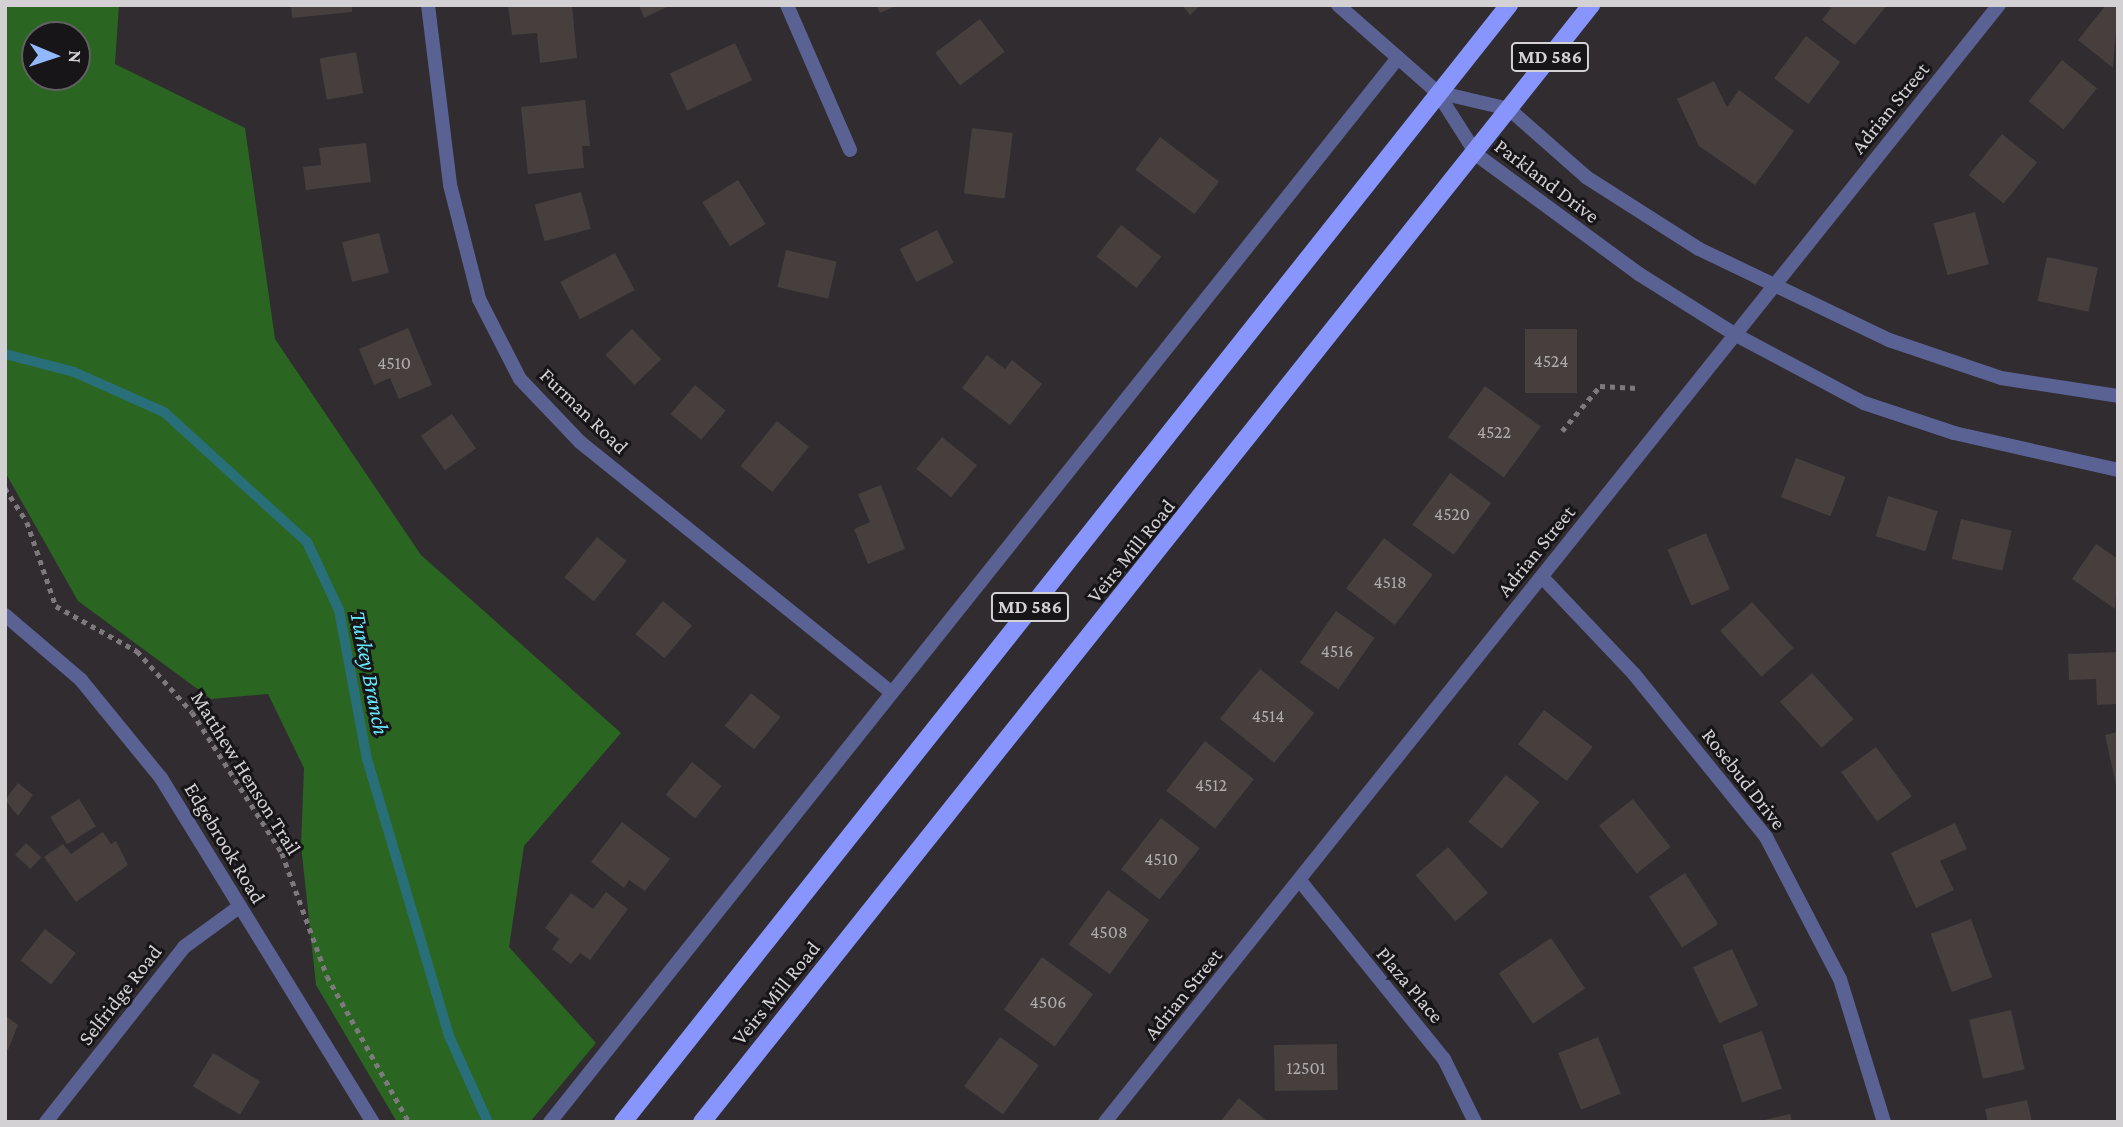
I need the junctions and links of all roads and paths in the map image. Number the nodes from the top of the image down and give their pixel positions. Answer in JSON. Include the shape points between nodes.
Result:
{"nodes":[{"id":1,"x":428,"y":5,"type":"edge"},
{"id":2,"x":787,"y":5,"type":"edge"},
{"id":3,"x":1338,"y":5,"type":"edge"},
{"id":4,"x":1509,"y":5,"type":"edge"},
{"id":5,"x":1591,"y":5,"type":"edge"},
{"id":6,"x":1999,"y":5,"type":"edge"},
{"id":7,"x":1398,"y":58,"type":"junction"},
{"id":8,"x":1437,"y":92,"type":"junction"},
{"id":9,"x":1509,"y":108,"type":"junction"},
{"id":10,"x":850,"y":150,"type":"dead end"},
{"id":11,"x":1477,"y":155,"type":"junction"},
{"id":12,"x":1777,"y":284,"type":"junction"},
{"id":13,"x":1736,"y":335,"type":"junction"},
{"id":14,"x":1638,"y":388,"type":"dead end"},
{"id":15,"x":2118,"y":396,"type":"edge"},
{"id":16,"x":1562,"y":431,"type":"dead end"},
{"id":17,"x":2118,"y":470,"type":"edge"},
{"id":18,"x":5,"y":488,"type":"edge"},
{"id":19,"x":1542,"y":576,"type":"junction"},
{"id":20,"x":5,"y":615,"type":"edge"},
{"id":21,"x":890,"y":690,"type":"junction"},
{"id":22,"x":1301,"y":883,"type":"junction"},
{"id":23,"x":239,"y":907,"type":"junction"},
{"id":24,"x":46,"y":1122,"type":"edge"},
{"id":25,"x":373,"y":1122,"type":"edge"},
{"id":26,"x":409,"y":1122,"type":"edge"},
{"id":27,"x":550,"y":1122,"type":"edge"},
{"id":28,"x":623,"y":1122,"type":"edge"},
{"id":29,"x":702,"y":1122,"type":"edge"},
{"id":30,"x":1105,"y":1122,"type":"edge"},
{"id":31,"x":1475,"y":1122,"type":"edge"},
{"id":32,"x":1884,"y":1122,"type":"edge"}],
"edges":[{"from":1,"to":21,"type":"street","name":"Furman Road","via":[[450,185],[479,299],[520,379],[580,442]]},
{"from":2,"to":10,"type":"street"},
{"from":3,"to":7,"type":"street"},
{"from":4,"to":8,"type":"main road","name":"Veirs Mill Road","number":"MD 586"},
{"from":5,"to":9,"type":"main road","name":"Veirs Mill Road","number":"MD 586"},
{"from":6,"to":12,"type":"street","name":"Adrian Street"},
{"from":7,"to":8,"type":"street"},
{"from":7,"to":21,"type":"street"},
{"from":8,"to":9,"type":"street","name":"Parkland Drive"},
{"from":8,"to":11,"type":"street","name":"Parkland Drive"},
{"from":8,"to":28,"type":"main road","name":"Veirs Mill Road","number":"MD 586"},
{"from":9,"to":11,"type":"main road","name":"Veirs Mill Road","number":"MD 586"},
{"from":9,"to":12,"type":"street","name":"Parkland Drive","via":[[1597,184],[1699,249]]},
{"from":11,"to":13,"type":"street","name":"Parkland Drive","via":[[1639,274]]},
{"from":11,"to":29,"type":"main road","name":"Veirs Mill Road","number":"MD 586"},
{"from":12,"to":13,"type":"street","name":"Adrian Street"},
{"from":12,"to":15,"type":"street","name":"Parkland Drive","via":[[1889,340],[2001,378]]},
{"from":13,"to":17,"type":"street","name":"Parkland Drive","via":[[1864,403],[1954,433]]},
{"from":13,"to":19,"type":"street","name":"Adrian Street"},
{"from":14,"to":16,"type":"path","via":[[1600,386]]},
{"from":18,"to":26,"type":"path","name":"Matthew Henson Trail","via":[[27,522],[57,606],[137,651],[192,712],[282,853],[327,975]]},
{"from":19,"to":22,"type":"street","name":"Adrian Street"},
{"from":19,"to":32,"type":"street","name":"Rosebud Drive","via":[[1634,674],[1766,837],[1840,979]]},
{"from":20,"to":23,"type":"street","name":"Edgebrook Road","via":[[81,680],[161,778]]},
{"from":21,"to":27,"type":"street"},
{"from":22,"to":30,"type":"street","name":"Adrian Street"},
{"from":22,"to":31,"type":"street","name":"Plaza Place","via":[[1444,1059]]},
{"from":23,"to":24,"type":"street","name":"Selfridge Road","via":[[184,947]]},
{"from":23,"to":25,"type":"street","name":"Edgebrook Road"}]}
